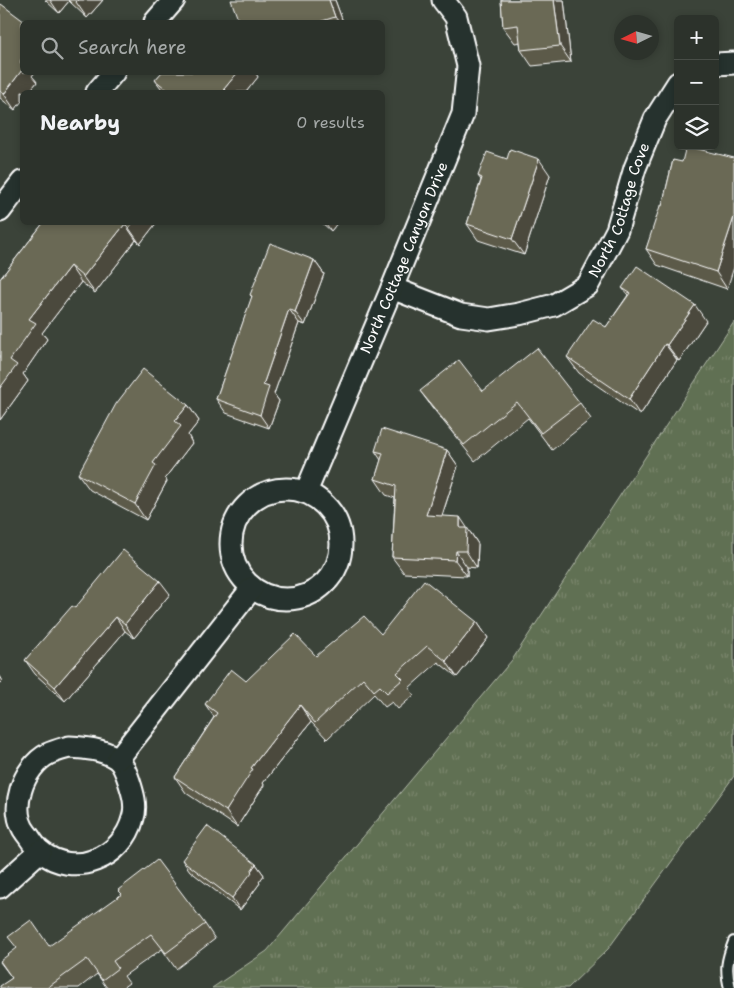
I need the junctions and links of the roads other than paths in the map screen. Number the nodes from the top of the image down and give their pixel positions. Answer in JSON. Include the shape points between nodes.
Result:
{"nodes":[{"id":1,"x":174,"y":0,"type":"edge"},
{"id":2,"x":443,"y":0,"type":"edge"},
{"id":3,"x":157,"y":20,"type":"edge"},
{"id":4,"x":734,"y":63,"type":"edge"},
{"id":5,"x":719,"y":64,"type":"edge"},
{"id":6,"x":111,"y":75,"type":"edge"},
{"id":7,"x":674,"y":89,"type":"edge"},
{"id":8,"x":99,"y":90,"type":"edge"},
{"id":9,"x":20,"y":185,"type":"edge"},
{"id":10,"x":0,"y":211,"type":"edge"},
{"id":11,"x":392,"y":288,"type":"junction"},
{"id":12,"x":306,"y":492,"type":"junction"},
{"id":13,"x":252,"y":588,"type":"junction"},
{"id":14,"x":118,"y":759,"type":"junction"},
{"id":15,"x":40,"y":851,"type":"junction"},
{"id":16,"x":0,"y":887,"type":"edge"},
{"id":17,"x":734,"y":942,"type":"edge"},
{"id":18,"x":730,"y":988,"type":"edge"}],
"edges":[{"from":1,"to":3,"type":"street"},
{"from":2,"to":11,"type":"street","name":"North Cottage Canyon Drive","via":[[456,17],[468,66],[464,114]]},
{"from":4,"to":5,"type":"street"},
{"from":6,"to":8,"type":"street"},
{"from":7,"to":11,"type":"street","name":"North Cottage Cove","via":[[655,119],[635,168],[617,230],[588,285],[554,305],[489,319],[461,315]]},
{"from":9,"to":10,"type":"street"},
{"from":11,"to":12,"type":"street","name":"North Cottage Canyon Drive"},
{"from":12,"to":13,"type":"street","via":[[271,490],[242,510],[230,543],[232,560],[240,576]]},
{"from":12,"to":13,"type":"street","via":[[322,502],[334,516],[341,534],[341,554],[334,571],[323,586],[306,596],[288,600],[269,598]]},
{"from":13,"to":14,"type":"street"},
{"from":14,"to":15,"type":"street","via":[[134,797],[134,817],[125,838],[111,853],[98,860],[77,864],[58,861]]},
{"from":14,"to":15,"type":"street","via":[[90,748],[69,747],[47,754],[32,768],[20,791],[19,812],[24,830]]},
{"from":15,"to":16,"type":"street"},
{"from":17,"to":18,"type":"lane","via":[[726,976]]}]}
